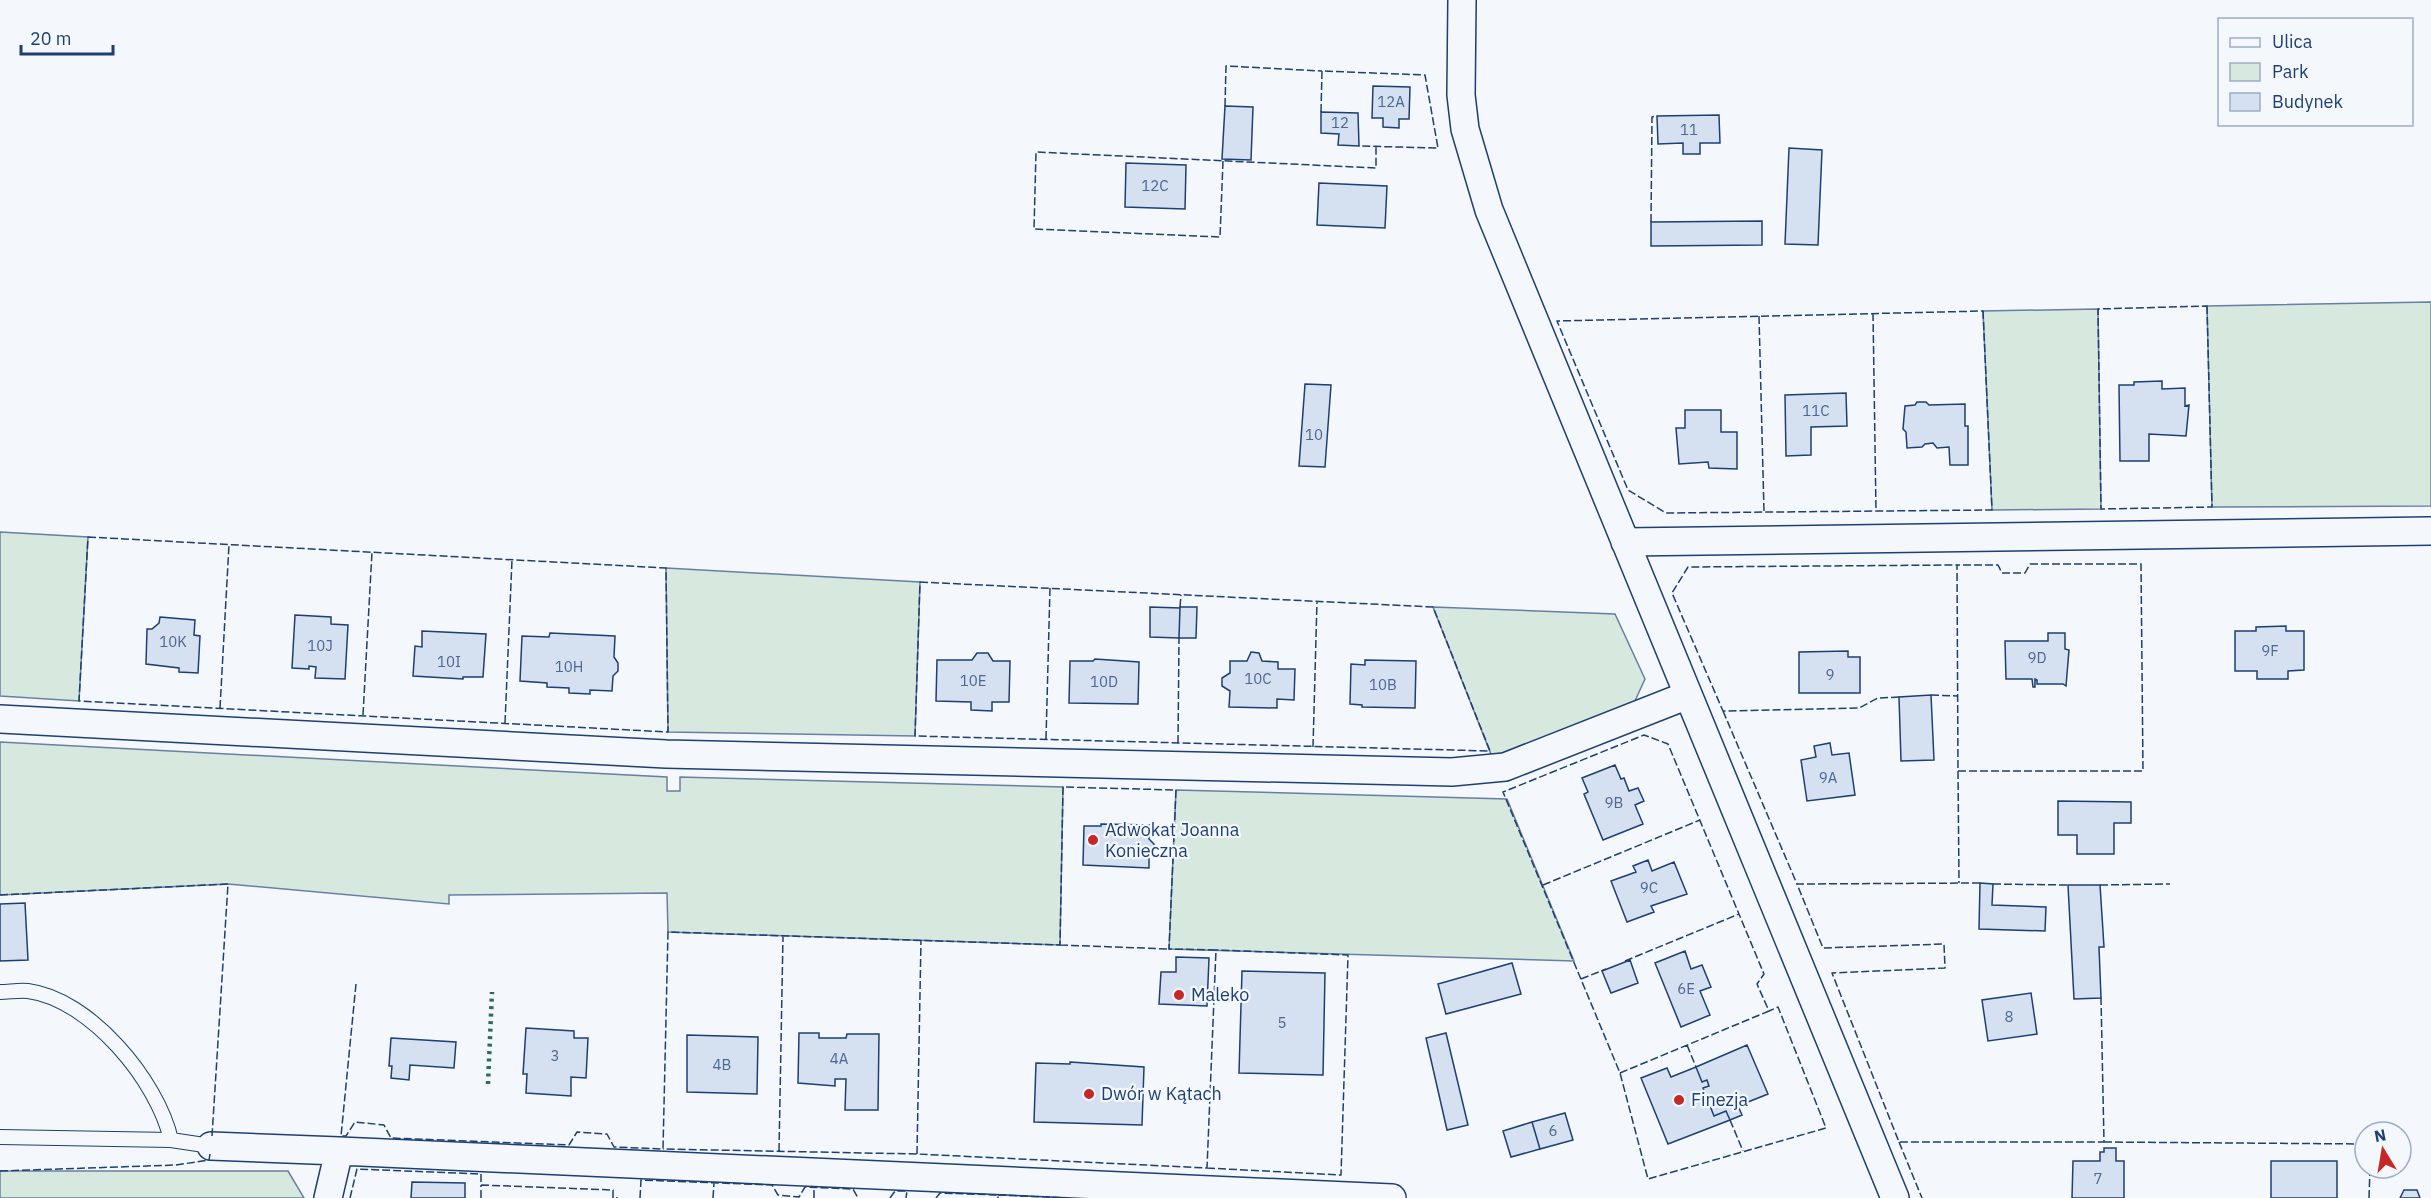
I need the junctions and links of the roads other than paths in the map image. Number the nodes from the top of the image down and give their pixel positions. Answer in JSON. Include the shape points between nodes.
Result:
{"nodes":[{"id":1,"x":1462,"y":0,"type":"edge"},
{"id":2,"x":2431,"y":531,"type":"edge"},
{"id":3,"x":1625,"y":542,"type":"junction"},
{"id":4,"x":1688,"y":695,"type":"junction"},
{"id":5,"x":0,"y":719,"type":"edge"},
{"id":6,"x":0,"y":992,"type":"edge"},
{"id":7,"x":0,"y":1137,"type":"edge"},
{"id":8,"x":171,"y":1140,"type":"junction"},
{"id":9,"x":211,"y":1146,"type":"joint"},
{"id":10,"x":339,"y":1151,"type":"junction"},
{"id":11,"x":1303,"y":1196,"type":"edge"},
{"id":12,"x":328,"y":1198,"type":"edge"},
{"id":13,"x":1392,"y":1198,"type":"edge"},
{"id":14,"x":1895,"y":1198,"type":"edge"}],
"edges":[{"from":1,"to":3,"type":"street","via":[[1461,94],[1475,170]]},
{"from":2,"to":3,"type":"street"},
{"from":3,"to":4,"type":"street"},
{"from":4,"to":5,"type":"street","via":[[1505,767],[1452,772],[666,754]]},
{"from":4,"to":14,"type":"street"},
{"from":6,"to":8,"type":"lane","via":[[28,991],[62,1002],[103,1031],[132,1062],[149,1088],[166,1119]]},
{"from":7,"to":8,"type":"lane"},
{"from":8,"to":9,"type":"lane"},
{"from":9,"to":10,"type":"street"},
{"from":10,"to":11,"type":"street"},
{"from":10,"to":12,"type":"street"},
{"from":11,"to":13,"type":"street"}]}
